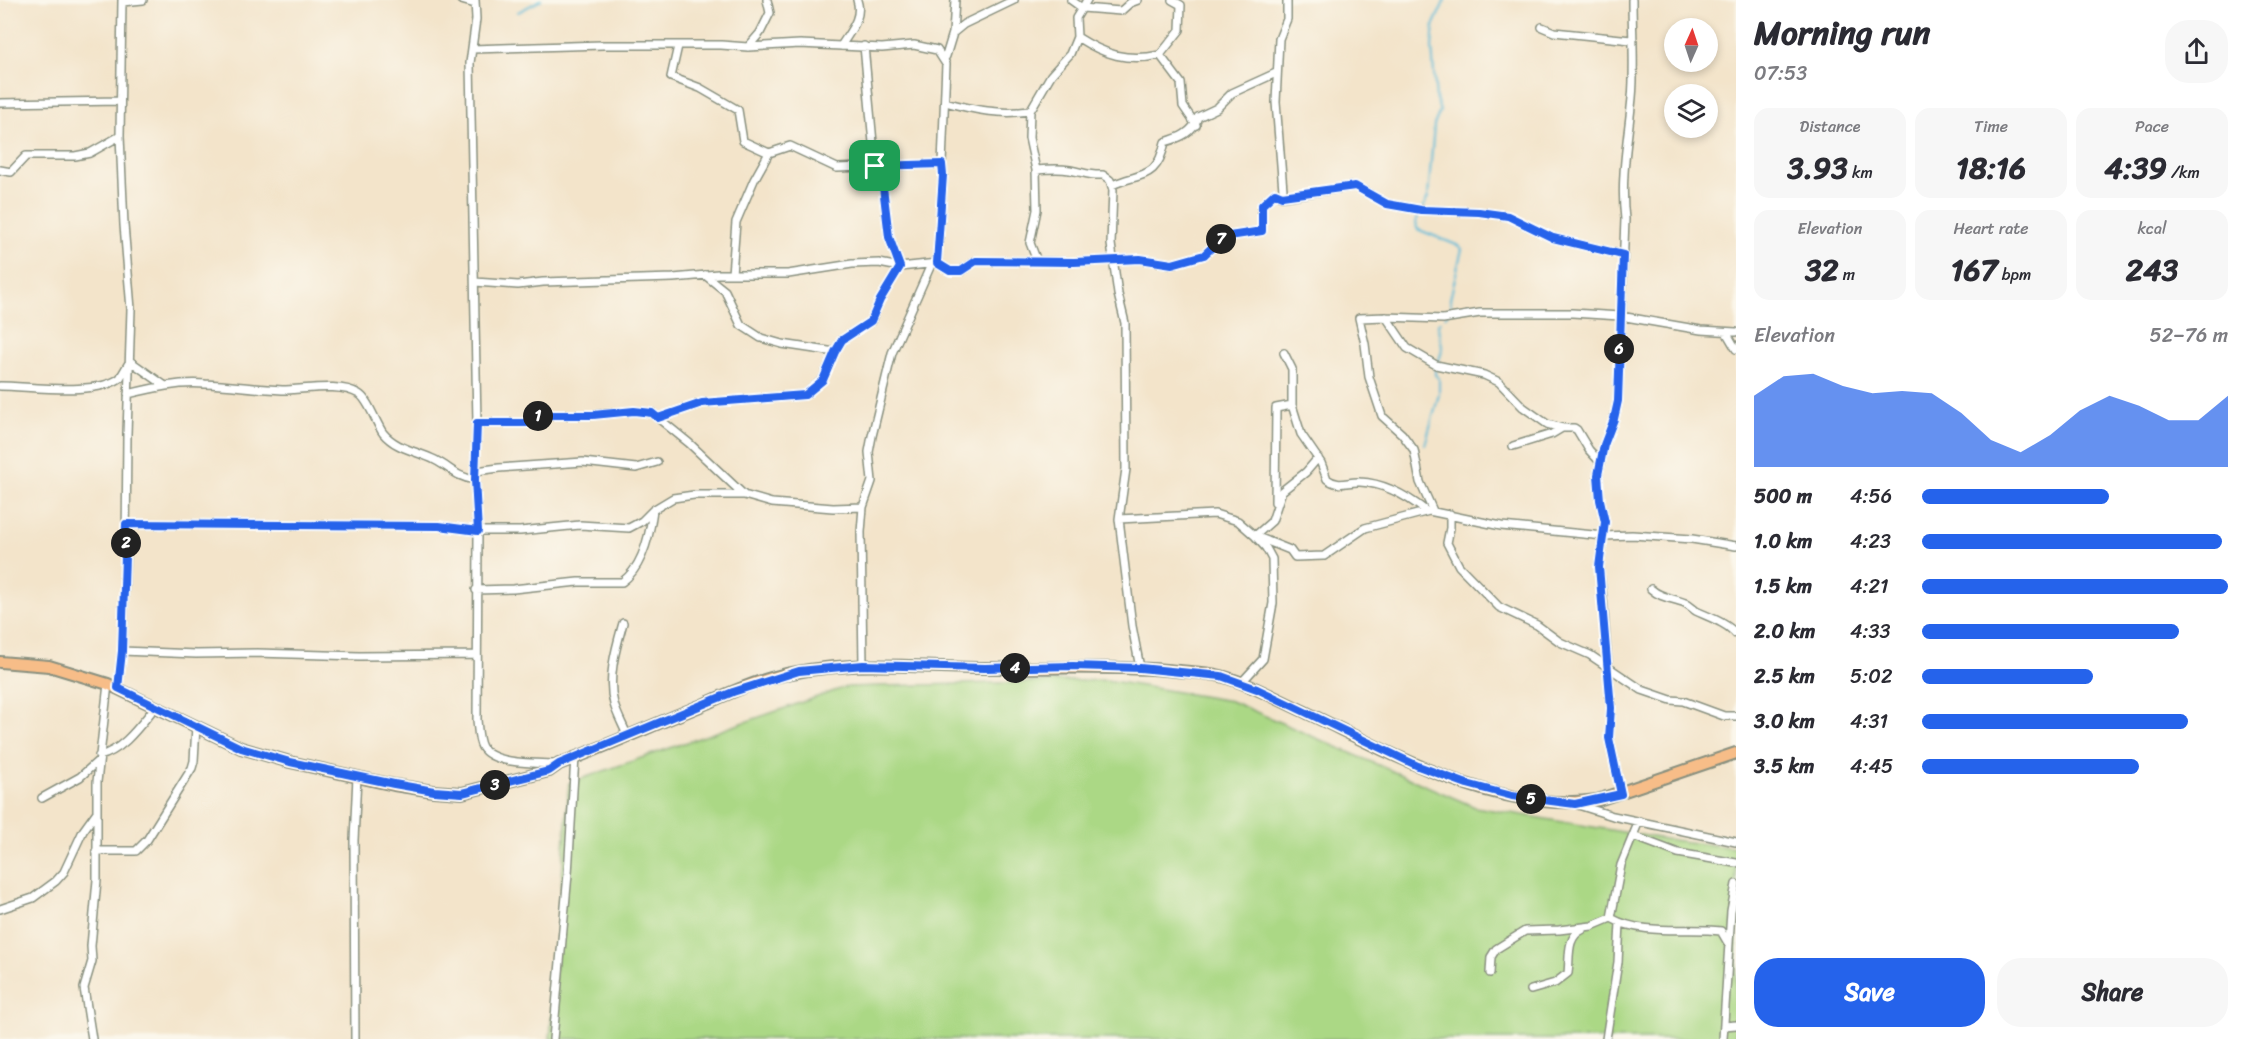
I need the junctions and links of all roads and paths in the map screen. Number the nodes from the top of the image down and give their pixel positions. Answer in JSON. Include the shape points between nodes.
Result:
{"nodes":[{"id":1,"x":143,"y":0,"type":"edge"},
{"id":2,"x":461,"y":0,"type":"edge"},
{"id":3,"x":767,"y":0,"type":"edge"},
{"id":4,"x":857,"y":0,"type":"edge"},
{"id":5,"x":955,"y":0,"type":"edge"},
{"id":6,"x":1014,"y":0,"type":"edge"},
{"id":7,"x":1071,"y":0,"type":"edge"},
{"id":8,"x":1087,"y":0,"type":"edge"},
{"id":9,"x":1138,"y":0,"type":"edge"},
{"id":10,"x":1172,"y":0,"type":"edge"},
{"id":11,"x":1287,"y":0,"type":"edge"},
{"id":12,"x":1632,"y":0,"type":"edge"},
{"id":13,"x":122,"y":1,"type":"edge"},
{"id":14,"x":475,"y":2,"type":"edge"},
{"id":15,"x":1082,"y":8,"type":"junction"},
{"id":16,"x":1542,"y":27,"type":"dead end"},
{"id":17,"x":952,"y":33,"type":"junction"},
{"id":18,"x":1077,"y":37,"type":"junction"},
{"id":19,"x":1631,"y":40,"type":"junction"},
{"id":20,"x":678,"y":46,"type":"junction"},
{"id":21,"x":841,"y":46,"type":"junction"},
{"id":22,"x":864,"y":46,"type":"junction"},
{"id":23,"x":748,"y":47,"type":"junction"},
{"id":24,"x":471,"y":49,"type":"junction"},
{"id":25,"x":1160,"y":55,"type":"junction"},
{"id":26,"x":944,"y":59,"type":"junction"},
{"id":27,"x":1276,"y":73,"type":"junction"},
{"id":28,"x":120,"y":101,"type":"junction"},
{"id":29,"x":945,"y":102,"type":"junction"},
{"id":30,"x":0,"y":103,"type":"edge"},
{"id":31,"x":1030,"y":111,"type":"junction"},
{"id":32,"x":1196,"y":124,"type":"junction"},
{"id":33,"x":120,"y":136,"type":"junction"},
{"id":34,"x":769,"y":153,"type":"junction"},
{"id":35,"x":942,"y":164,"type":"junction"},
{"id":36,"x":875,"y":166,"type":"junction"},
{"id":37,"x":0,"y":170,"type":"edge"},
{"id":38,"x":1036,"y":170,"type":"junction"},
{"id":39,"x":1112,"y":185,"type":"junction"},
{"id":40,"x":1282,"y":196,"type":"junction"},
{"id":41,"x":1623,"y":255,"type":"junction"},
{"id":42,"x":1037,"y":261,"type":"junction"},
{"id":43,"x":1114,"y":261,"type":"junction"},
{"id":44,"x":934,"y":265,"type":"junction"},
{"id":45,"x":900,"y":267,"type":"junction"},
{"id":46,"x":732,"y":274,"type":"junction"},
{"id":47,"x":705,"y":275,"type":"junction"},
{"id":48,"x":474,"y":282,"type":"junction"},
{"id":49,"x":1620,"y":316,"type":"junction"},
{"id":50,"x":1386,"y":317,"type":"junction"},
{"id":51,"x":1726,"y":332,"type":"junction"},
{"id":52,"x":1736,"y":332,"type":"edge"},
{"id":53,"x":1736,"y":349,"type":"edge"},
{"id":54,"x":835,"y":352,"type":"junction"},
{"id":55,"x":1284,"y":353,"type":"dead end"},
{"id":56,"x":130,"y":361,"type":"junction"},
{"id":57,"x":164,"y":385,"type":"junction"},
{"id":58,"x":0,"y":386,"type":"edge"},
{"id":59,"x":128,"y":394,"type":"junction"},
{"id":60,"x":1292,"y":405,"type":"junction"},
{"id":61,"x":658,"y":418,"type":"junction"},
{"id":62,"x":477,"y":423,"type":"junction"},
{"id":63,"x":1562,"y":428,"type":"junction"},
{"id":64,"x":1513,"y":446,"type":"dead end"},
{"id":65,"x":1318,"y":458,"type":"junction"},
{"id":66,"x":657,"y":462,"type":"dead end"},
{"id":67,"x":1601,"y":463,"type":"junction"},
{"id":68,"x":476,"y":471,"type":"junction"},
{"id":69,"x":475,"y":480,"type":"junction"},
{"id":70,"x":744,"y":495,"type":"junction"},
{"id":71,"x":864,"y":507,"type":"junction"},
{"id":72,"x":653,"y":510,"type":"junction"},
{"id":73,"x":1275,"y":510,"type":"junction"},
{"id":74,"x":1429,"y":511,"type":"junction"},
{"id":75,"x":1450,"y":514,"type":"junction"},
{"id":76,"x":1119,"y":519,"type":"junction"},
{"id":77,"x":126,"y":524,"type":"junction"},
{"id":78,"x":478,"y":531,"type":"junction"},
{"id":79,"x":1255,"y":536,"type":"junction"},
{"id":80,"x":1604,"y":536,"type":"junction"},
{"id":81,"x":1736,"y":546,"type":"edge"},
{"id":82,"x":1651,"y":588,"type":"dead end"},
{"id":83,"x":476,"y":590,"type":"junction"},
{"id":84,"x":623,"y":623,"type":"dead end"},
{"id":85,"x":1736,"y":634,"type":"edge"},
{"id":86,"x":122,"y":651,"type":"junction"},
{"id":87,"x":476,"y":655,"type":"junction"},
{"id":88,"x":0,"y":662,"type":"edge"},
{"id":89,"x":863,"y":665,"type":"junction"},
{"id":90,"x":1607,"y":666,"type":"junction"},
{"id":91,"x":1140,"y":668,"type":"junction"},
{"id":92,"x":1241,"y":683,"type":"junction"},
{"id":93,"x":113,"y":686,"type":"junction"},
{"id":94,"x":156,"y":706,"type":"junction"},
{"id":95,"x":1736,"y":716,"type":"edge"},
{"id":96,"x":196,"y":726,"type":"junction"},
{"id":97,"x":627,"y":735,"type":"junction"},
{"id":98,"x":1736,"y":753,"type":"edge"},
{"id":99,"x":99,"y":758,"type":"junction"},
{"id":100,"x":575,"y":758,"type":"junction"},
{"id":101,"x":559,"y":764,"type":"junction"},
{"id":102,"x":357,"y":777,"type":"junction"},
{"id":103,"x":1621,"y":794,"type":"junction"},
{"id":104,"x":42,"y":798,"type":"dead end"},
{"id":105,"x":1575,"y":804,"type":"junction"},
{"id":106,"x":96,"y":813,"type":"junction"},
{"id":107,"x":1639,"y":821,"type":"junction"},
{"id":108,"x":1633,"y":836,"type":"junction"},
{"id":109,"x":1736,"y":842,"type":"edge"},
{"id":110,"x":96,"y":851,"type":"junction"},
{"id":111,"x":1736,"y":862,"type":"edge"},
{"id":112,"x":1736,"y":884,"type":"edge"},
{"id":113,"x":0,"y":909,"type":"edge"},
{"id":114,"x":1611,"y":918,"type":"junction"},
{"id":115,"x":1620,"y":923,"type":"junction"},
{"id":116,"x":1592,"y":926,"type":"junction"},
{"id":117,"x":1730,"y":945,"type":"junction"},
{"id":118,"x":1490,"y":973,"type":"dead end"},
{"id":119,"x":1531,"y":990,"type":"dead end"},
{"id":120,"x":1736,"y":1025,"type":"edge"},
{"id":121,"x":1724,"y":1026,"type":"junction"},
{"id":122,"x":92,"y":1039,"type":"edge"},
{"id":123,"x":355,"y":1039,"type":"edge"},
{"id":124,"x":553,"y":1039,"type":"edge"},
{"id":125,"x":1606,"y":1039,"type":"edge"},
{"id":126,"x":1723,"y":1039,"type":"edge"}],
"edges":[{"from":1,"to":13,"type":"street"},
{"from":2,"to":14,"type":"street"},
{"from":3,"to":23,"type":"street","via":[[770,13]]},
{"from":4,"to":21,"type":"street","via":[[858,20]]},
{"from":5,"to":17,"type":"street"},
{"from":6,"to":17,"type":"street"},
{"from":7,"to":15,"type":"street"},
{"from":8,"to":15,"type":"street"},
{"from":9,"to":15,"type":"street","via":[[1121,11]]},
{"from":10,"to":25,"type":"street","via":[[1181,5],[1180,30]]},
{"from":11,"to":27,"type":"street"},
{"from":12,"to":19,"type":"street"},
{"from":13,"to":28,"type":"street"},
{"from":14,"to":24,"type":"street"},
{"from":15,"to":18,"type":"street","via":[[1076,18]]},
{"from":16,"to":19,"type":"street","via":[[1554,32]]},
{"from":17,"to":26,"type":"street"},
{"from":18,"to":25,"type":"street","via":[[1096,50],[1118,57],[1141,59]]},
{"from":18,"to":31,"type":"street","via":[[1070,54],[1051,75]]},
{"from":19,"to":41,"type":"street","via":[[1633,81],[1625,158]]},
{"from":20,"to":23,"type":"street"},
{"from":20,"to":24,"type":"street"},
{"from":20,"to":34,"type":"street","via":[[671,77],[699,87],[738,110],[743,141]]},
{"from":21,"to":22,"type":"street"},
{"from":21,"to":23,"type":"street"},
{"from":22,"to":26,"type":"street","via":[[927,46]]},
{"from":22,"to":36,"type":"street"},
{"from":24,"to":48,"type":"street"},
{"from":25,"to":32,"type":"street","via":[[1181,84],[1184,106]]},
{"from":26,"to":29,"type":"street"},
{"from":27,"to":32,"type":"street","via":[[1232,93],[1217,108],[1198,117]]},
{"from":27,"to":40,"type":"street"},
{"from":28,"to":30,"type":"street"},
{"from":28,"to":33,"type":"street"},
{"from":29,"to":31,"type":"street","via":[[1010,114]]},
{"from":29,"to":35,"type":"street"},
{"from":31,"to":38,"type":"street","via":[[1029,138]]},
{"from":32,"to":39,"type":"street","via":[[1182,137],[1165,142],[1161,160],[1147,174]]},
{"from":33,"to":37,"type":"street","via":[[90,153],[26,156],[11,172]]},
{"from":33,"to":56,"type":"street","via":[[131,309]]},
{"from":34,"to":36,"type":"street","via":[[790,147],[837,168]]},
{"from":34,"to":46,"type":"street","via":[[736,222]]},
{"from":35,"to":36,"type":"street"},
{"from":35,"to":44,"type":"street"},
{"from":36,"to":45,"type":"street","via":[[883,187],[889,237]]},
{"from":38,"to":39,"type":"street","via":[[1051,168],[1103,175]]},
{"from":38,"to":42,"type":"street","via":[[1037,210],[1030,243]]},
{"from":39,"to":43,"type":"street"},
{"from":40,"to":41,"type":"street","via":[[1355,186],[1387,204],[1508,216],[1553,238]]},
{"from":40,"to":43,"type":"street","via":[[1275,193],[1262,205],[1262,231],[1223,237],[1204,255],[1172,264],[1140,259]]},
{"from":41,"to":49,"type":"street"},
{"from":42,"to":43,"type":"street"},
{"from":42,"to":44,"type":"street","via":[[976,261],[961,271]]},
{"from":43,"to":76,"type":"street","via":[[1125,323],[1126,469]]},
{"from":44,"to":45,"type":"street"},
{"from":44,"to":71,"type":"street","via":[[892,353],[869,452],[872,481]]},
{"from":45,"to":46,"type":"street","via":[[852,264],[788,274]]},
{"from":45,"to":54,"type":"street","via":[[871,321],[842,340]]},
{"from":46,"to":47,"type":"street"},
{"from":47,"to":48,"type":"street","via":[[518,285]]},
{"from":47,"to":54,"type":"street","via":[[724,291],[741,325],[761,338]]},
{"from":48,"to":62,"type":"street"},
{"from":49,"to":50,"type":"street","via":[[1532,312],[1480,313],[1443,319]]},
{"from":49,"to":51,"type":"street"},
{"from":49,"to":67,"type":"street","via":[[1618,401]]},
{"from":50,"to":63,"type":"street","via":[[1407,348],[1436,365],[1499,382],[1530,412],[1547,424]]},
{"from":50,"to":74,"type":"street","via":[[1359,318],[1370,377],[1382,416],[1414,450]]},
{"from":51,"to":52,"type":"street"},
{"from":51,"to":53,"type":"street"},
{"from":54,"to":61,"type":"street","via":[[823,380],[805,395],[702,403]]},
{"from":55,"to":60,"type":"street","via":[[1292,369]]},
{"from":56,"to":57,"type":"street"},
{"from":56,"to":58,"type":"street","via":[[120,378],[98,386]]},
{"from":56,"to":59,"type":"street"},
{"from":57,"to":59,"type":"street"},
{"from":57,"to":69,"type":"street","via":[[203,383],[252,389],[350,390],[363,396],[392,442],[441,463],[458,476]]},
{"from":59,"to":77,"type":"street"},
{"from":60,"to":65,"type":"street","via":[[1301,434]]},
{"from":60,"to":73,"type":"street","via":[[1276,408]]},
{"from":61,"to":62,"type":"street","via":[[652,413],[634,411],[540,415],[528,423]]},
{"from":61,"to":70,"type":"street"},
{"from":62,"to":68,"type":"street"},
{"from":63,"to":64,"type":"street"},
{"from":63,"to":67,"type":"street","via":[[1577,430]]},
{"from":65,"to":73,"type":"street","via":[[1281,491]]},
{"from":65,"to":74,"type":"street","via":[[1327,479],[1333,483],[1379,486],[1404,494]]},
{"from":66,"to":68,"type":"street","via":[[636,468],[583,462]]},
{"from":67,"to":80,"type":"street","via":[[1598,475]]},
{"from":68,"to":69,"type":"street"},
{"from":69,"to":78,"type":"street"},
{"from":70,"to":71,"type":"street","via":[[772,503]]},
{"from":70,"to":72,"type":"street","via":[[673,498]]},
{"from":71,"to":89,"type":"street"},
{"from":72,"to":78,"type":"street","via":[[629,528],[580,525]]},
{"from":72,"to":83,"type":"street","via":[[646,544],[632,572],[622,582]]},
{"from":73,"to":79,"type":"street","via":[[1272,521]]},
{"from":74,"to":75,"type":"street"},
{"from":74,"to":79,"type":"street","via":[[1365,528],[1324,556],[1295,557],[1290,550]]},
{"from":75,"to":80,"type":"street","via":[[1501,526]]},
{"from":75,"to":90,"type":"street","via":[[1448,544],[1459,566],[1499,608],[1538,625],[1560,642]]},
{"from":76,"to":79,"type":"street","via":[[1215,514],[1238,521]]},
{"from":76,"to":91,"type":"street"},
{"from":77,"to":78,"type":"street","via":[[439,526]]},
{"from":77,"to":86,"type":"street"},
{"from":78,"to":83,"type":"street"},
{"from":79,"to":92,"type":"street","via":[[1272,559],[1273,603],[1263,659]]},
{"from":80,"to":81,"type":"street","via":[[1692,539]]},
{"from":80,"to":90,"type":"street","via":[[1599,567]]},
{"from":82,"to":85,"type":"street","via":[[1658,595],[1682,602],[1731,627]]},
{"from":83,"to":87,"type":"street"},
{"from":84,"to":97,"type":"street","via":[[614,652],[613,689],[615,707]]},
{"from":86,"to":87,"type":"street"},
{"from":86,"to":93,"type":"street"},
{"from":87,"to":101,"type":"street","via":[[480,745],[486,752],[504,759]]},
{"from":88,"to":93,"type":"main road","via":[[49,666]]},
{"from":89,"to":91,"type":"main road"},
{"from":89,"to":97,"type":"main road","via":[[799,671],[770,679]]},
{"from":90,"to":95,"type":"street","via":[[1642,690],[1724,716]]},
{"from":90,"to":103,"type":"street","via":[[1609,738]]},
{"from":91,"to":92,"type":"main road","via":[[1205,673]]},
{"from":92,"to":105,"type":"main road","via":[[1418,766],[1467,784],[1512,796]]},
{"from":93,"to":94,"type":"main road"},
{"from":93,"to":99,"type":"street"},
{"from":94,"to":96,"type":"main road"},
{"from":94,"to":99,"type":"street","via":[[122,745]]},
{"from":96,"to":102,"type":"main road","via":[[241,748]]},
{"from":96,"to":110,"type":"street","via":[[192,768],[147,840],[136,851]]},
{"from":97,"to":100,"type":"main road"},
{"from":98,"to":103,"type":"main road"},
{"from":99,"to":104,"type":"street","via":[[80,777]]},
{"from":99,"to":106,"type":"street"},
{"from":100,"to":101,"type":"main road"},
{"from":100,"to":124,"type":"street"},
{"from":101,"to":102,"type":"main road","via":[[529,777],[462,793]]},
{"from":102,"to":123,"type":"street"},
{"from":103,"to":105,"type":"main road"},
{"from":105,"to":107,"type":"street"},
{"from":106,"to":110,"type":"street"},
{"from":106,"to":113,"type":"street","via":[[56,881],[33,898]]},
{"from":107,"to":108,"type":"street"},
{"from":107,"to":109,"type":"street"},
{"from":108,"to":111,"type":"street","via":[[1678,853]]},
{"from":108,"to":114,"type":"street","via":[[1621,865]]},
{"from":110,"to":122,"type":"street","via":[[92,962],[84,988]]},
{"from":112,"to":117,"type":"street"},
{"from":114,"to":115,"type":"street"},
{"from":114,"to":116,"type":"street"},
{"from":115,"to":117,"type":"street","via":[[1721,931]]},
{"from":115,"to":125,"type":"street"},
{"from":116,"to":118,"type":"street","via":[[1525,931],[1496,949]]},
{"from":116,"to":119,"type":"street","via":[[1571,939],[1568,973]]},
{"from":117,"to":121,"type":"street"},
{"from":120,"to":121,"type":"street"},
{"from":121,"to":126,"type":"street"}]}
